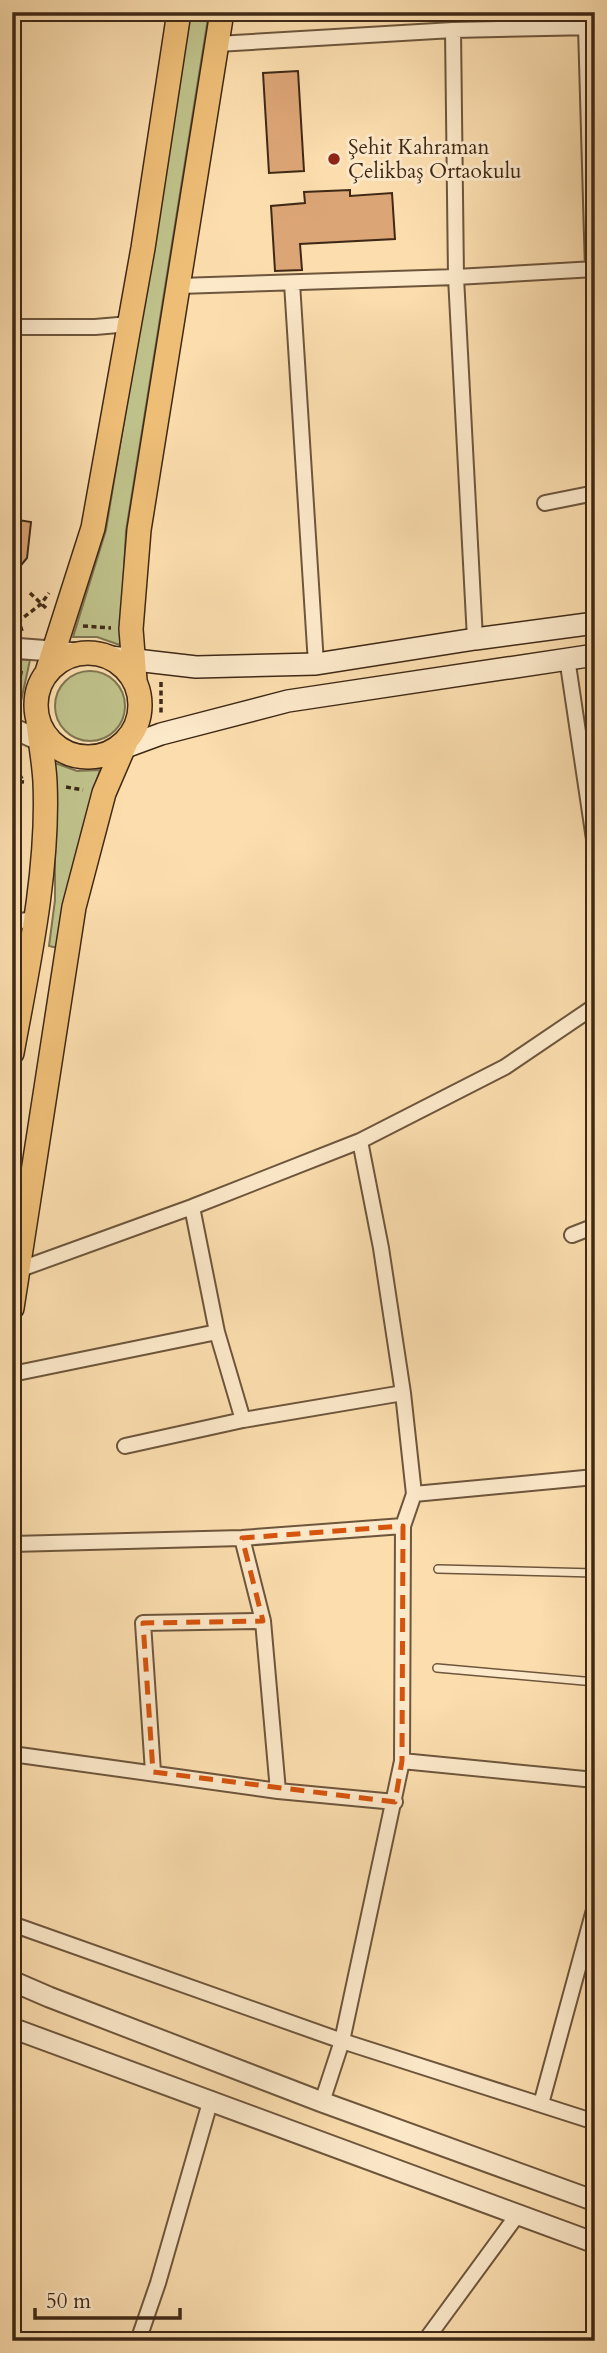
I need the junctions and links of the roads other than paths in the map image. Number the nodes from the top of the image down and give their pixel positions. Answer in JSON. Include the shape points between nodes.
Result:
{"nodes":[{"id":1,"x":179,"y":12,"type":"edge"},
{"id":2,"x":222,"y":12,"type":"edge"},
{"id":3,"x":590,"y":27,"type":"edge"},
{"id":4,"x":453,"y":30,"type":"junction"},
{"id":5,"x":217,"y":44,"type":"junction"},
{"id":6,"x":594,"y":270,"type":"edge"},
{"id":7,"x":456,"y":277,"type":"junction"},
{"id":8,"x":292,"y":283,"type":"junction"},
{"id":9,"x":179,"y":286,"type":"junction"},
{"id":10,"x":130,"y":324,"type":"junction"},
{"id":11,"x":12,"y":327,"type":"edge"},
{"id":12,"x":595,"y":493,"type":"edge"},
{"id":13,"x":545,"y":503,"type":"dead end"},
{"id":14,"x":595,"y":623,"type":"edge"},
{"id":15,"x":475,"y":639,"type":"junction"},
{"id":16,"x":20,"y":648,"type":"edge"},
{"id":17,"x":595,"y":655,"type":"edge"},
{"id":18,"x":567,"y":658,"type":"junction"},
{"id":19,"x":50,"y":661,"type":"junction"},
{"id":20,"x":316,"y":664,"type":"junction"},
{"id":21,"x":126,"y":665,"type":"junction"},
{"id":22,"x":12,"y":728,"type":"edge"},
{"id":23,"x":46,"y":738,"type":"junction"},
{"id":24,"x":120,"y":747,"type":"junction"},
{"id":25,"x":595,"y":846,"type":"edge"},
{"id":26,"x":36,"y":919,"type":"junction"},
{"id":27,"x":12,"y":922,"type":"edge"},
{"id":28,"x":595,"y":1006,"type":"edge"},
{"id":29,"x":12,"y":1053,"type":"edge"},
{"id":30,"x":360,"y":1142,"type":"junction"},
{"id":31,"x":192,"y":1207,"type":"junction"},
{"id":32,"x":595,"y":1226,"type":"edge"},
{"id":33,"x":572,"y":1235,"type":"dead end"},
{"id":34,"x":18,"y":1270,"type":"junction"},
{"id":35,"x":12,"y":1308,"type":"edge"},
{"id":36,"x":217,"y":1332,"type":"junction"},
{"id":37,"x":12,"y":1374,"type":"edge"},
{"id":38,"x":403,"y":1392,"type":"junction"},
{"id":39,"x":243,"y":1420,"type":"junction"},
{"id":40,"x":125,"y":1446,"type":"dead end"},
{"id":41,"x":595,"y":1478,"type":"edge"},
{"id":42,"x":414,"y":1494,"type":"junction"},
{"id":43,"x":403,"y":1525,"type":"junction"},
{"id":44,"x":242,"y":1538,"type":"junction"},
{"id":45,"x":12,"y":1544,"type":"edge"},
{"id":46,"x":438,"y":1569,"type":"dead end"},
{"id":47,"x":595,"y":1573,"type":"edge"},
{"id":48,"x":263,"y":1621,"type":"junction"},
{"id":49,"x":437,"y":1668,"type":"dead end"},
{"id":50,"x":595,"y":1682,"type":"edge"},
{"id":51,"x":12,"y":1754,"type":"edge"},
{"id":52,"x":402,"y":1761,"type":"junction"},
{"id":53,"x":153,"y":1772,"type":"junction"},
{"id":54,"x":595,"y":1780,"type":"edge"},
{"id":55,"x":278,"y":1791,"type":"junction"},
{"id":56,"x":395,"y":1802,"type":"junction"},
{"id":57,"x":595,"y":1906,"type":"edge"},
{"id":58,"x":12,"y":1924,"type":"edge"},
{"id":59,"x":12,"y":1980,"type":"edge"},
{"id":60,"x":12,"y":2028,"type":"edge"},
{"id":61,"x":342,"y":2041,"type":"junction"},
{"id":62,"x":211,"y":2099,"type":"junction"},
{"id":63,"x":322,"y":2102,"type":"junction"},
{"id":64,"x":541,"y":2104,"type":"junction"},
{"id":65,"x":595,"y":2122,"type":"edge"},
{"id":66,"x":595,"y":2201,"type":"edge"},
{"id":67,"x":518,"y":2214,"type":"junction"},
{"id":68,"x":595,"y":2243,"type":"edge"},
{"id":69,"x":138,"y":2341,"type":"edge"},
{"id":70,"x":425,"y":2341,"type":"edge"}],
"edges":[{"from":1,"to":10,"type":"main road"},
{"from":2,"to":5,"type":"main road"},
{"from":3,"to":4,"type":"street"},
{"from":3,"to":6,"type":"street"},
{"from":4,"to":5,"type":"street"},
{"from":4,"to":7,"type":"street"},
{"from":5,"to":9,"type":"main road"},
{"from":6,"to":7,"type":"street"},
{"from":7,"to":8,"type":"street"},
{"from":7,"to":15,"type":"street"},
{"from":8,"to":9,"type":"street"},
{"from":8,"to":20,"type":"street"},
{"from":9,"to":21,"type":"main road","via":[[139,530]]},
{"from":10,"to":11,"type":"street"},
{"from":10,"to":19,"type":"main road","via":[[93,528]]},
{"from":12,"to":13,"type":"street"},
{"from":14,"to":15,"type":"main road"},
{"from":15,"to":20,"type":"main road"},
{"from":16,"to":19,"type":"street"},
{"from":17,"to":18,"type":"main road"},
{"from":18,"to":24,"type":"main road","via":[[288,701]]},
{"from":18,"to":25,"type":"street"},
{"from":19,"to":21,"type":"main road","via":[[94,653]]},
{"from":19,"to":23,"type":"main road","via":[[35,705]]},
{"from":20,"to":21,"type":"main road"},
{"from":21,"to":24,"type":"main road","via":[[140,696],[140,712],[135,729]]},
{"from":22,"to":23,"type":"street"},
{"from":23,"to":24,"type":"main road","via":[[78,757],[96,757]]},
{"from":23,"to":26,"type":"main road"},
{"from":24,"to":34,"type":"main road","via":[[74,907]]},
{"from":26,"to":27,"type":"street"},
{"from":26,"to":29,"type":"main road"},
{"from":28,"to":30,"type":"street","via":[[505,1068]]},
{"from":30,"to":31,"type":"street"},
{"from":30,"to":38,"type":"street"},
{"from":31,"to":34,"type":"street"},
{"from":31,"to":36,"type":"street"},
{"from":32,"to":33,"type":"street"},
{"from":34,"to":35,"type":"main road"},
{"from":36,"to":37,"type":"street"},
{"from":36,"to":39,"type":"street"},
{"from":38,"to":39,"type":"street"},
{"from":38,"to":42,"type":"street"},
{"from":39,"to":40,"type":"street"},
{"from":41,"to":42,"type":"street"},
{"from":42,"to":43,"type":"street"},
{"from":43,"to":44,"type":"street"},
{"from":43,"to":52,"type":"street"},
{"from":44,"to":45,"type":"street"},
{"from":44,"to":48,"type":"street"},
{"from":46,"to":47,"type":"lane"},
{"from":48,"to":53,"type":"street","via":[[143,1623]]},
{"from":48,"to":55,"type":"street"},
{"from":49,"to":50,"type":"lane"},
{"from":51,"to":53,"type":"street"},
{"from":52,"to":54,"type":"street"},
{"from":52,"to":56,"type":"street"},
{"from":53,"to":55,"type":"street"},
{"from":55,"to":56,"type":"street"},
{"from":56,"to":61,"type":"street"},
{"from":57,"to":64,"type":"street"},
{"from":58,"to":61,"type":"street"},
{"from":59,"to":63,"type":"street"},
{"from":60,"to":62,"type":"street"},
{"from":61,"to":63,"type":"street"},
{"from":61,"to":64,"type":"street"},
{"from":62,"to":67,"type":"street"},
{"from":62,"to":69,"type":"street"},
{"from":63,"to":66,"type":"street"},
{"from":64,"to":65,"type":"street"},
{"from":67,"to":68,"type":"street"},
{"from":67,"to":70,"type":"street"}]}
